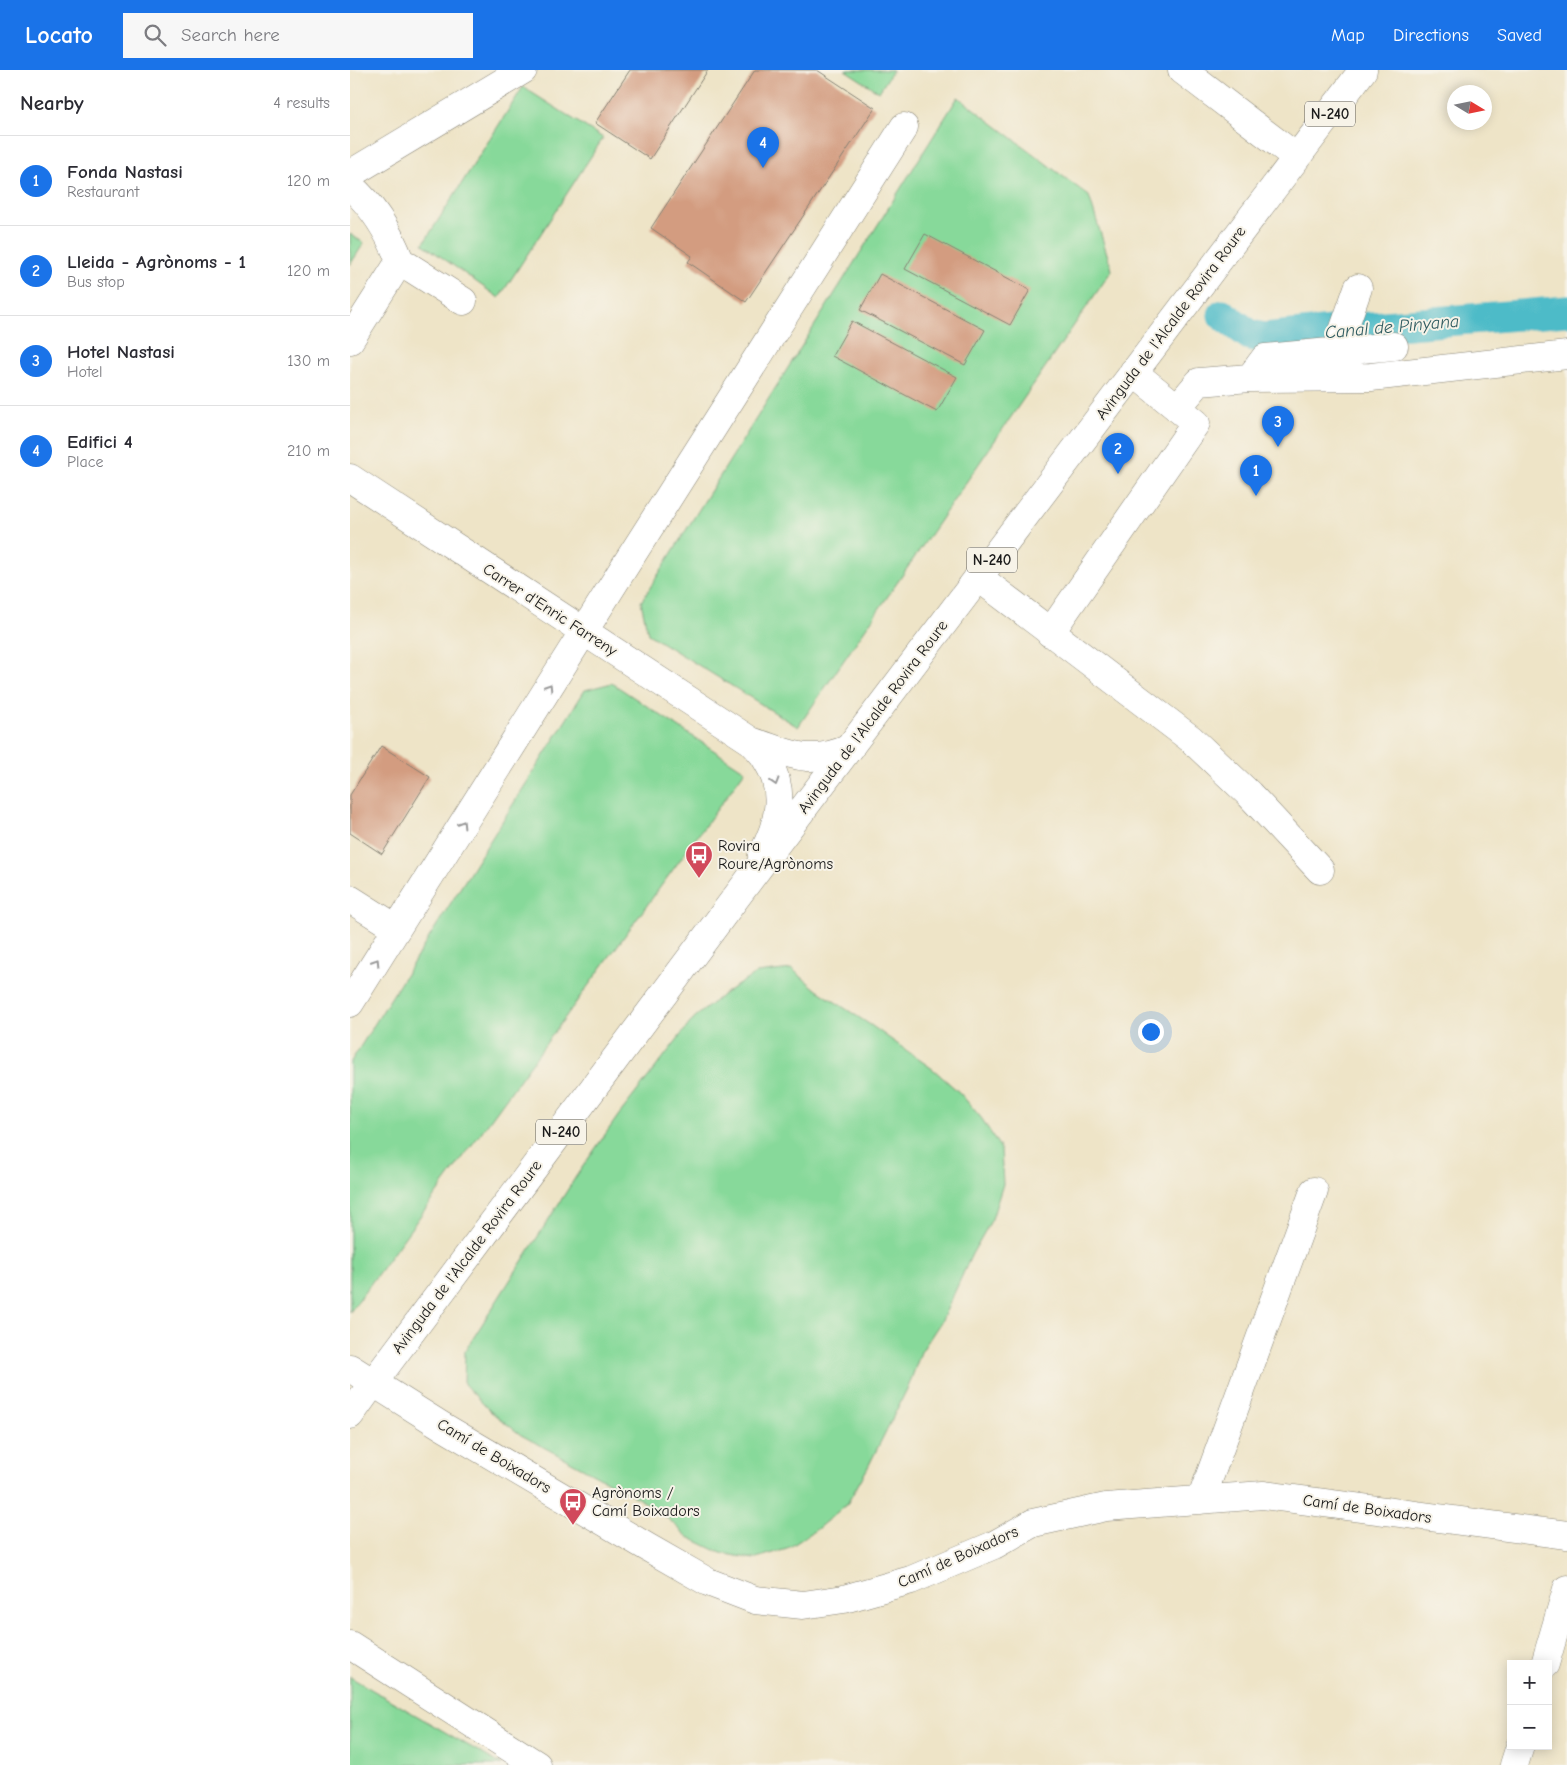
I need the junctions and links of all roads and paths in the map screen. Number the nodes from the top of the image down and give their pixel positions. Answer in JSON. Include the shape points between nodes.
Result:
{"nodes":[{"id":1,"x":523,"y":70,"type":"edge"},
{"id":2,"x":1182,"y":70,"type":"edge"},
{"id":3,"x":1363,"y":70,"type":"edge"},
{"id":4,"x":904,"y":127,"type":"dead end"},
{"id":5,"x":1296,"y":157,"type":"junction"},
{"id":6,"x":350,"y":174,"type":"edge"},
{"id":7,"x":350,"y":186,"type":"edge"},
{"id":8,"x":400,"y":261,"type":"junction"},
{"id":9,"x":1358,"y":288,"type":"dead end"},
{"id":10,"x":463,"y":301,"type":"dead end"},
{"id":11,"x":350,"y":340,"type":"edge"},
{"id":12,"x":1394,"y":346,"type":"dead end"},
{"id":13,"x":1338,"y":347,"type":"junction"},
{"id":14,"x":1567,"y":355,"type":"edge"},
{"id":15,"x":1133,"y":372,"type":"junction"},
{"id":16,"x":1250,"y":378,"type":"junction"},
{"id":17,"x":1177,"y":408,"type":"junction"},
{"id":18,"x":350,"y":478,"type":"edge"},
{"id":19,"x":978,"y":577,"type":"junction"},
{"id":20,"x":584,"y":632,"type":"junction"},
{"id":21,"x":1050,"y":633,"type":"junction"},
{"id":22,"x":751,"y":741,"type":"junction"},
{"id":23,"x":850,"y":748,"type":"junction"},
{"id":24,"x":1320,"y":870,"type":"dead end"},
{"id":25,"x":749,"y":880,"type":"junction"},
{"id":26,"x":350,"y":899,"type":"edge"},
{"id":27,"x":396,"y":928,"type":"junction"},
{"id":28,"x":350,"y":1003,"type":"edge"},
{"id":29,"x":1314,"y":1191,"type":"dead end"},
{"id":30,"x":350,"y":1368,"type":"edge"},
{"id":31,"x":373,"y":1383,"type":"junction"},
{"id":32,"x":350,"y":1415,"type":"edge"},
{"id":33,"x":1202,"y":1500,"type":"junction"},
{"id":34,"x":1567,"y":1536,"type":"edge"},
{"id":35,"x":1567,"y":1589,"type":"edge"},
{"id":36,"x":350,"y":1645,"type":"edge"},
{"id":37,"x":1546,"y":1660,"type":"edge"},
{"id":38,"x":1519,"y":1750,"type":"edge"},
{"id":39,"x":537,"y":1765,"type":"edge"},
{"id":40,"x":1514,"y":1765,"type":"edge"}],
"edges":[{"from":1,"to":6,"type":"street"},
{"from":2,"to":5,"type":"street"},
{"from":3,"to":5,"type":"street","name":"Avinguda de l'Alcalde Rovira Roure","number":"N-240"},
{"from":4,"to":20,"type":"street"},
{"from":5,"to":15,"type":"street","name":"Avinguda de l'Alcalde Rovira Roure","number":"N-240"},
{"from":7,"to":8,"type":"street","via":[[367,200],[393,241]]},
{"from":8,"to":10,"type":"street"},
{"from":8,"to":11,"type":"street"},
{"from":9,"to":13,"type":"street"},
{"from":12,"to":13,"type":"street"},
{"from":13,"to":16,"type":"street","via":[[1265,358]]},
{"from":14,"to":16,"type":"street","via":[[1371,377]]},
{"from":15,"to":17,"type":"street"},
{"from":15,"to":19,"type":"street","name":"Avinguda de l'Alcalde Rovira Roure","number":"N-240"},
{"from":16,"to":17,"type":"street","via":[[1198,382]]},
{"from":17,"to":21,"type":"street","via":[[1196,423]]},
{"from":18,"to":20,"type":"street","name":"Carrer d'Enric Farreny"},
{"from":19,"to":21,"type":"street"},
{"from":19,"to":23,"type":"street","name":"Avinguda de l'Alcalde Rovira Roure","number":"N-240"},
{"from":20,"to":22,"type":"street","name":"Carrer d'Enric Farreny"},
{"from":27,"to":20,"type":"street","one_way":true},
{"from":21,"to":24,"type":"street","via":[[1191,739],[1249,794]]},
{"from":22,"to":23,"type":"street","via":[[812,758],[827,757]]},
{"from":22,"to":25,"type":"street","one_way":true,"via":[[766,758],[775,778],[779,809],[772,836]]},
{"from":23,"to":25,"type":"street","name":"Avinguda de l'Alcalde Rovira Roure","number":"N-240"},
{"from":25,"to":31,"type":"street","name":"Avinguda de l'Alcalde Rovira Roure","number":"N-240"},
{"from":26,"to":27,"type":"street"},
{"from":28,"to":27,"type":"street","one_way":true},
{"from":29,"to":33,"type":"street"},
{"from":30,"to":31,"type":"street","name":"Camí de Boixadors"},
{"from":31,"to":32,"type":"street","name":"Avinguda de l'Alcalde Rovira Roure","number":"N-240"},
{"from":31,"to":33,"type":"street","name":"Camí de Boixadors","via":[[708,1582],[755,1600],[803,1605],[844,1600],[911,1580],[994,1545],[1033,1523],[1106,1507]]},
{"from":33,"to":34,"type":"street","name":"Camí de Boixadors","via":[[1263,1495]]},
{"from":35,"to":37,"type":"street"},
{"from":36,"to":39,"type":"street"},
{"from":38,"to":40,"type":"street"}]}
